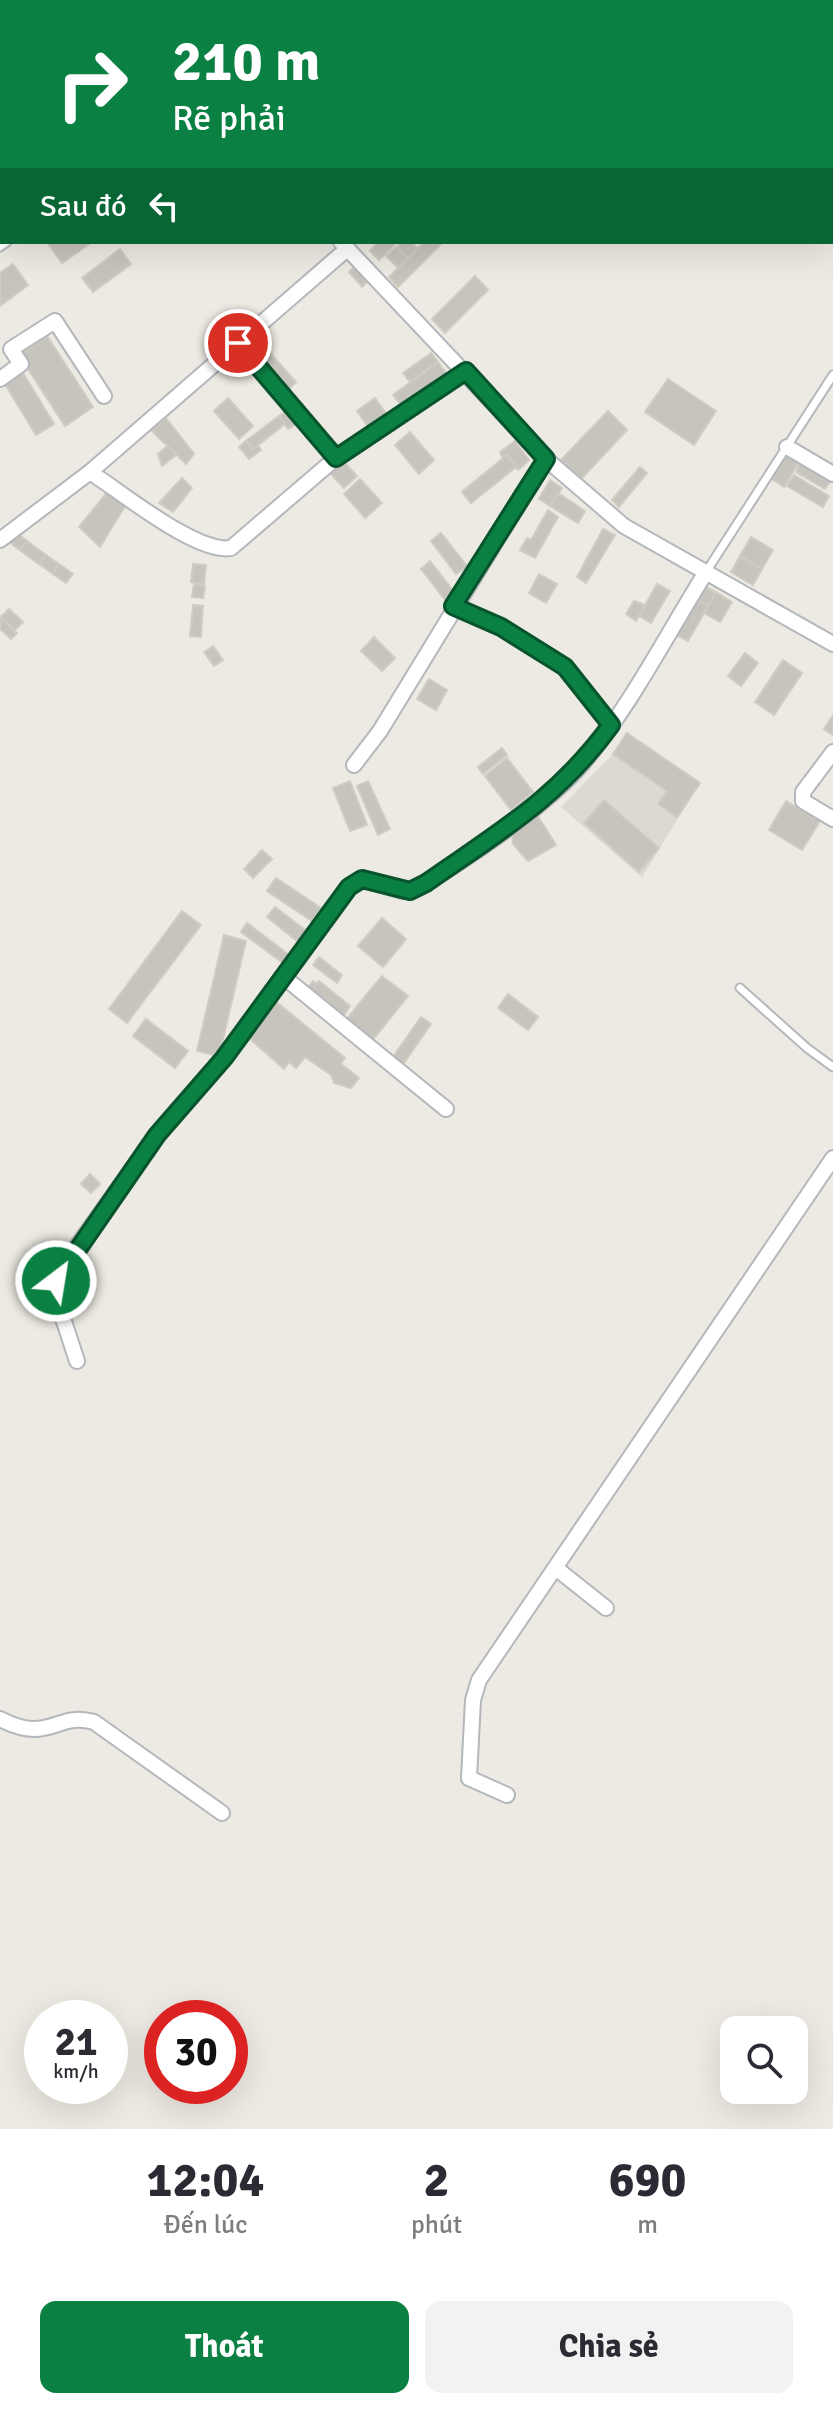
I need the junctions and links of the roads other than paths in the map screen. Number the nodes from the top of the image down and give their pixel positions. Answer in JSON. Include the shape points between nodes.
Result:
{"nodes":[{"id":1,"x":344,"y":246,"type":"edge"},
{"id":2,"x":238,"y":343,"type":"junction"},
{"id":3,"x":466,"y":371,"type":"junction"},
{"id":4,"x":833,"y":375,"type":"edge"},
{"id":5,"x":0,"y":379,"type":"edge"},
{"id":6,"x":104,"y":396,"type":"dead end"},
{"id":7,"x":787,"y":447,"type":"junction"},
{"id":8,"x":336,"y":458,"type":"junction"},
{"id":9,"x":546,"y":459,"type":"junction"},
{"id":10,"x":90,"y":472,"type":"junction"},
{"id":11,"x":833,"y":474,"type":"edge"},
{"id":12,"x":0,"y":540,"type":"edge"},
{"id":13,"x":706,"y":572,"type":"junction"},
{"id":14,"x":453,"y":606,"type":"junction"},
{"id":15,"x":833,"y":644,"type":"edge"},
{"id":16,"x":611,"y":725,"type":"junction"},
{"id":17,"x":833,"y":752,"type":"edge"},
{"id":18,"x":354,"y":765,"type":"dead end"},
{"id":19,"x":833,"y":819,"type":"edge"},
{"id":20,"x":285,"y":978,"type":"junction"},
{"id":21,"x":740,"y":988,"type":"dead end"},
{"id":22,"x":833,"y":1067,"type":"edge"},
{"id":23,"x":446,"y":1109,"type":"dead end"},
{"id":24,"x":833,"y":1158,"type":"edge"},
{"id":25,"x":77,"y":1361,"type":"dead end"},
{"id":26,"x":557,"y":1569,"type":"junction"},
{"id":27,"x":606,"y":1608,"type":"dead end"},
{"id":28,"x":0,"y":1719,"type":"edge"},
{"id":29,"x":507,"y":1795,"type":"dead end"},
{"id":30,"x":222,"y":1813,"type":"dead end"}],
"edges":[{"from":1,"to":2,"type":"street"},
{"from":1,"to":3,"type":"street"},
{"from":2,"to":8,"type":"street"},
{"from":2,"to":10,"type":"street"},
{"from":3,"to":8,"type":"street"},
{"from":3,"to":9,"type":"street"},
{"from":4,"to":7,"type":"lane"},
{"from":5,"to":6,"type":"street","via":[[21,364],[11,349],[55,321]]},
{"from":7,"to":11,"type":"street"},
{"from":7,"to":13,"type":"lane"},
{"from":8,"to":10,"type":"street","via":[[238,545],[225,549],[193,538]]},
{"from":9,"to":13,"type":"street","via":[[624,526]]},
{"from":9,"to":14,"type":"street"},
{"from":10,"to":12,"type":"street"},
{"from":13,"to":15,"type":"street"},
{"from":13,"to":16,"type":"street"},
{"from":14,"to":16,"type":"lane","via":[[501,627],[565,667]]},
{"from":14,"to":18,"type":"street","via":[[380,731]]},
{"from":16,"to":20,"type":"street","via":[[582,765],[547,799],[426,883],[410,891],[362,879],[349,887]]},
{"from":17,"to":19,"type":"street","via":[[803,792],[803,801]]},
{"from":20,"to":23,"type":"street"},
{"from":20,"to":25,"type":"street","via":[[157,1135],[59,1271],[54,1291]]},
{"from":21,"to":22,"type":"lane"},
{"from":24,"to":26,"type":"street"},
{"from":26,"to":27,"type":"street"},
{"from":26,"to":29,"type":"street","via":[[479,1680],[473,1700],[469,1778]]},
{"from":28,"to":30,"type":"street","via":[[29,1731],[79,1719],[94,1722]]}]}
